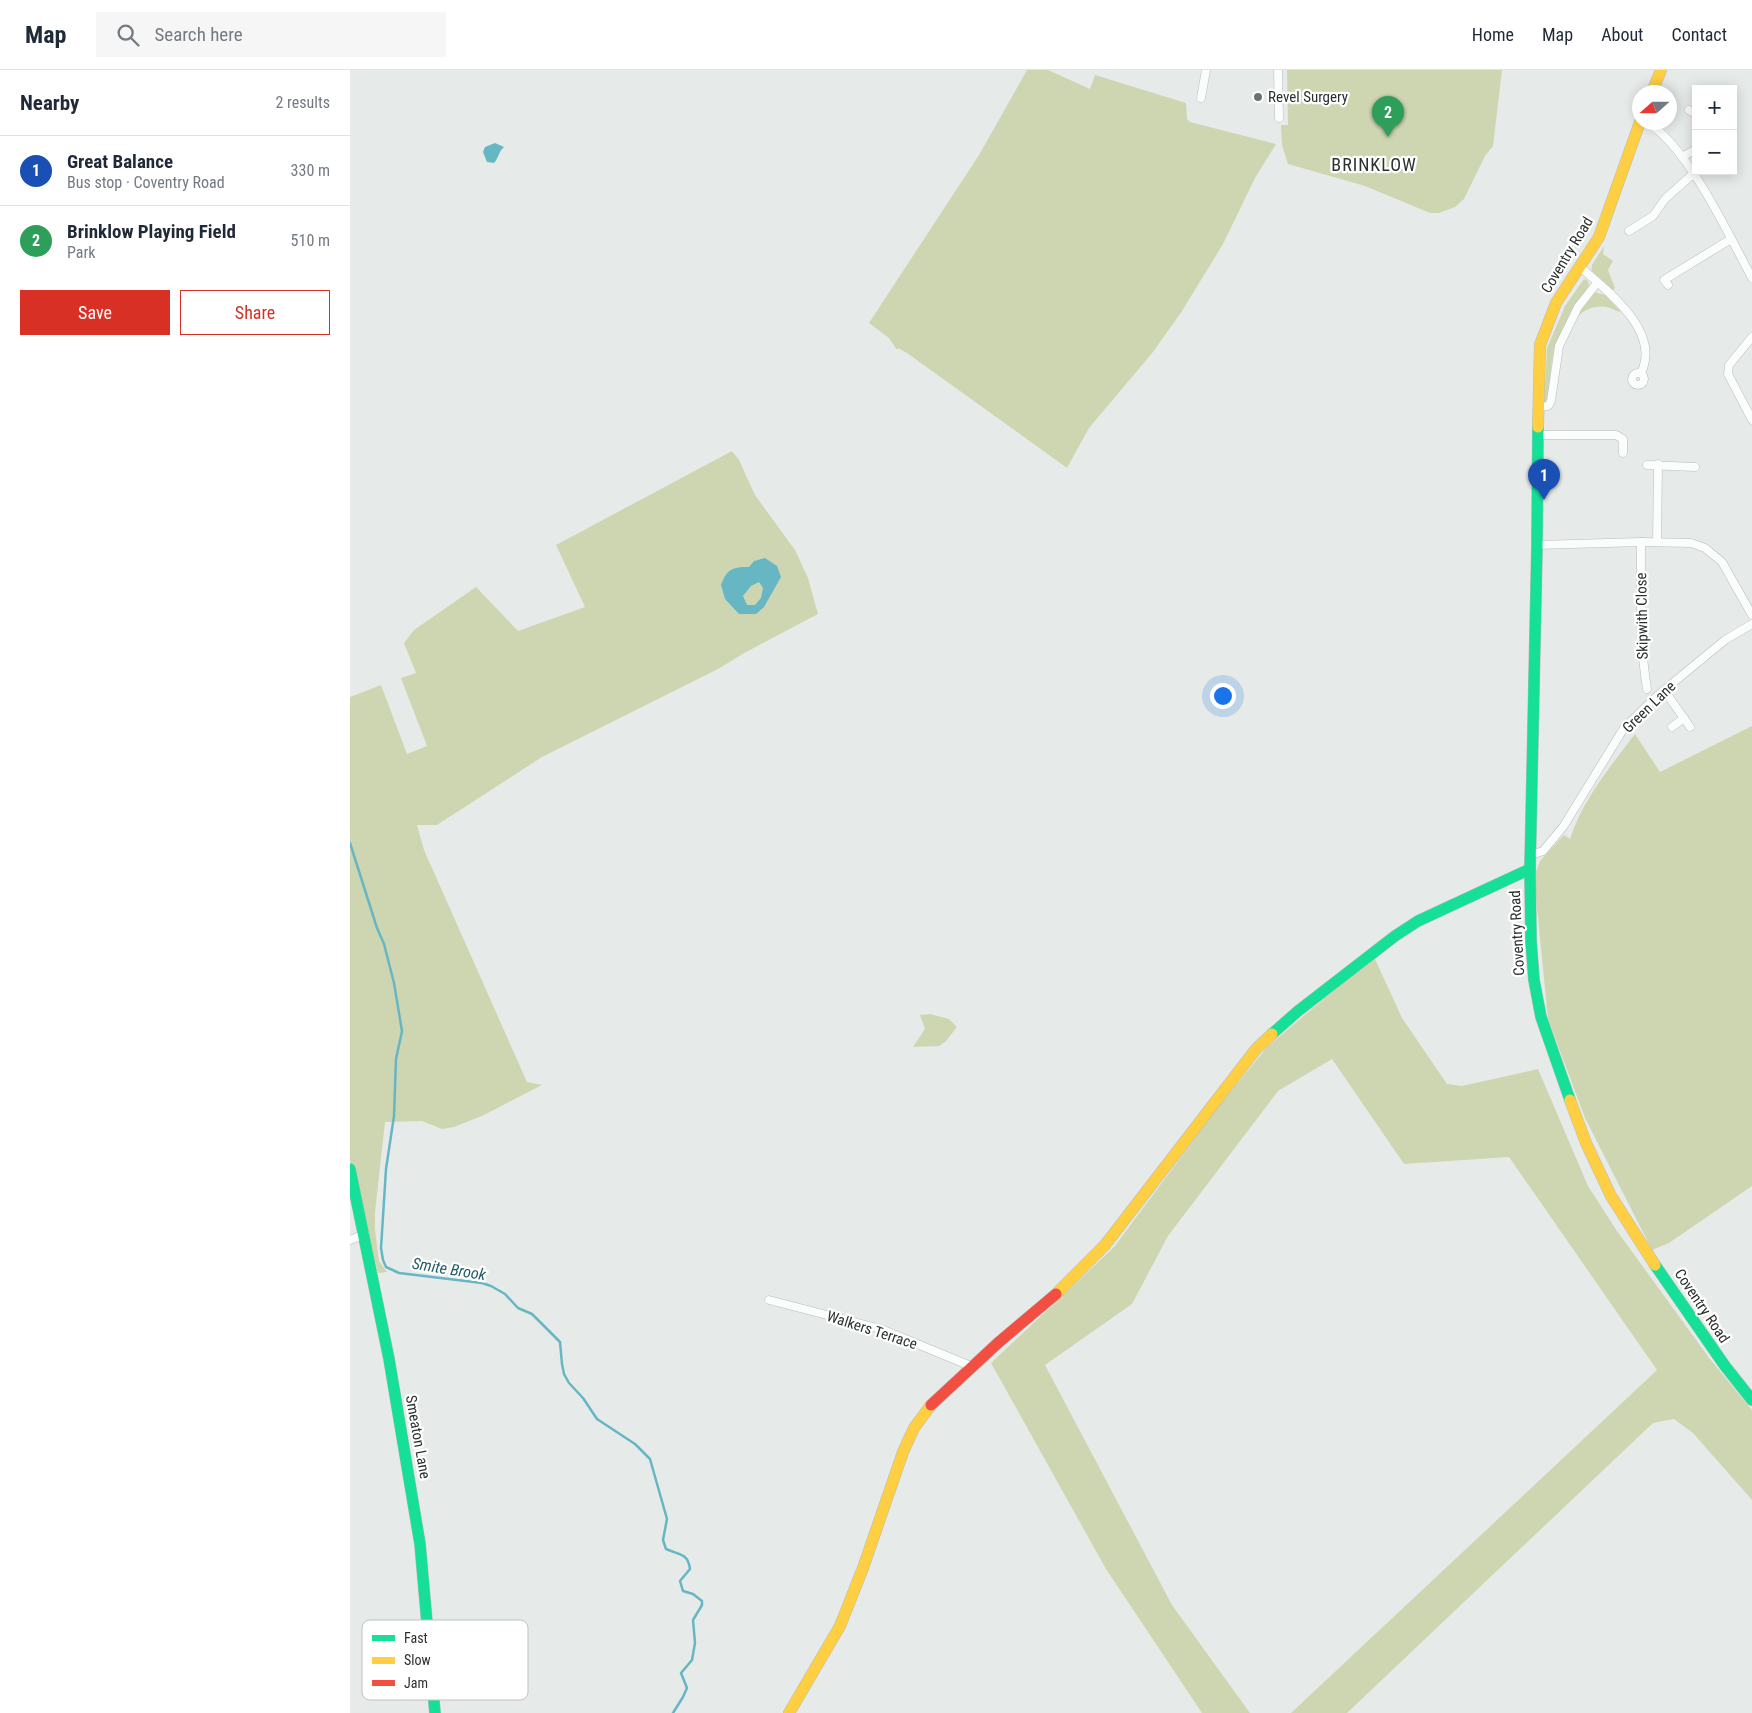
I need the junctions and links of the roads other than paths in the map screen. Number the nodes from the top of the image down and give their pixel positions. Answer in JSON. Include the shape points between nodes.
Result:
{"nodes":[{"id":1,"x":1206,"y":70,"type":"edge"},
{"id":2,"x":1278,"y":70,"type":"edge"},
{"id":3,"x":1661,"y":70,"type":"edge"},
{"id":4,"x":1655,"y":85,"type":"edge"},
{"id":5,"x":1201,"y":98,"type":"dead end"},
{"id":6,"x":1279,"y":118,"type":"dead end"},
{"id":7,"x":1637,"y":130,"type":"edge"},
{"id":8,"x":1656,"y":130,"type":"edge"},
{"id":9,"x":1692,"y":151,"type":"edge"},
{"id":10,"x":1682,"y":157,"type":"junction"},
{"id":11,"x":1692,"y":172,"type":"edge"},
{"id":12,"x":1692,"y":175,"type":"edge"},
{"id":13,"x":1694,"y":175,"type":"edge"},
{"id":14,"x":1629,"y":231,"type":"dead end"},
{"id":15,"x":1731,"y":239,"type":"junction"},
{"id":16,"x":1578,"y":266,"type":"junction"},
{"id":17,"x":1752,"y":278,"type":"edge"},
{"id":18,"x":1597,"y":283,"type":"junction"},
{"id":19,"x":1668,"y":285,"type":"dead end"},
{"id":20,"x":1752,"y":337,"type":"edge"},
{"id":21,"x":1641,"y":373,"type":"dead end"},
{"id":22,"x":1538,"y":407,"type":"junction"},
{"id":23,"x":1752,"y":420,"type":"edge"},
{"id":24,"x":1537,"y":435,"type":"junction"},
{"id":25,"x":1623,"y":453,"type":"dead end"},
{"id":26,"x":1658,"y":464,"type":"junction"},
{"id":27,"x":1647,"y":465,"type":"dead end"},
{"id":28,"x":1696,"y":467,"type":"dead end"},
{"id":29,"x":1641,"y":542,"type":"junction"},
{"id":30,"x":1657,"y":542,"type":"junction"},
{"id":31,"x":1537,"y":544,"type":"junction"},
{"id":32,"x":1752,"y":615,"type":"edge"},
{"id":33,"x":1752,"y":624,"type":"edge"},
{"id":34,"x":1647,"y":689,"type":"dead end"},
{"id":35,"x":1664,"y":690,"type":"junction"},
{"id":36,"x":1684,"y":718,"type":"junction"},
{"id":37,"x":1672,"y":727,"type":"dead end"},
{"id":38,"x":1690,"y":727,"type":"dead end"},
{"id":39,"x":1530,"y":853,"type":"junction"},
{"id":40,"x":1530,"y":869,"type":"junction"},
{"id":41,"x":350,"y":1169,"type":"edge"},
{"id":42,"x":365,"y":1234,"type":"junction"},
{"id":43,"x":350,"y":1240,"type":"edge"},
{"id":44,"x":769,"y":1300,"type":"dead end"},
{"id":45,"x":973,"y":1366,"type":"junction"},
{"id":46,"x":1752,"y":1400,"type":"edge"},
{"id":47,"x":427,"y":1620,"type":"edge"},
{"id":48,"x":434,"y":1700,"type":"edge"},
{"id":49,"x":435,"y":1713,"type":"edge"},
{"id":50,"x":789,"y":1713,"type":"edge"}],
"edges":[{"from":1,"to":5,"type":"street"},
{"from":2,"to":6,"type":"street"},
{"from":3,"to":4,"type":"main road"},
{"from":7,"to":16,"type":"main road","name":"Coventry Road","via":[[1599,237]]},
{"from":8,"to":10,"type":"street"},
{"from":9,"to":10,"type":"street"},
{"from":10,"to":11,"type":"street"},
{"from":12,"to":14,"type":"street","via":[[1665,199],[1653,216]]},
{"from":13,"to":15,"type":"street"},
{"from":15,"to":17,"type":"street"},
{"from":15,"to":19,"type":"street","via":[[1664,280]]},
{"from":16,"to":18,"type":"street"},
{"from":16,"to":22,"type":"main road","name":"Coventry Road","via":[[1556,303],[1545,330],[1539,358]]},
{"from":18,"to":21,"type":"street","via":[[1624,308],[1642,339],[1646,356]]},
{"from":18,"to":22,"type":"street","via":[[1578,307],[1560,346],[1551,401],[1548,406]]},
{"from":20,"to":23,"type":"street","via":[[1729,365],[1728,374]]},
{"from":22,"to":24,"type":"main road","name":"Coventry Road"},
{"from":24,"to":25,"type":"street","via":[[1616,435],[1623,439]]},
{"from":24,"to":31,"type":"main road","name":"Coventry Road"},
{"from":26,"to":27,"type":"street"},
{"from":26,"to":28,"type":"street"},
{"from":26,"to":30,"type":"street"},
{"from":29,"to":30,"type":"street"},
{"from":29,"to":31,"type":"street"},
{"from":29,"to":34,"type":"street","name":"Skipwith Close","via":[[1640,606]]},
{"from":30,"to":32,"type":"street","via":[[1690,543],[1714,554],[1722,562]]},
{"from":31,"to":39,"type":"main road","name":"Coventry Road"},
{"from":33,"to":35,"type":"street","name":"Green Lane","via":[[1726,640]]},
{"from":35,"to":36,"type":"street"},
{"from":35,"to":39,"type":"street","name":"Green Lane","via":[[1624,728],[1570,816],[1543,851]]},
{"from":36,"to":37,"type":"street"},
{"from":36,"to":38,"type":"street"},
{"from":39,"to":40,"type":"main road","name":"Coventry Road"},
{"from":40,"to":45,"type":"main road","via":[[1402,931],[1284,1024],[1256,1049],[1105,1245],[1060,1291]]},
{"from":40,"to":46,"type":"main road","name":"Coventry Road","via":[[1531,941],[1538,1005],[1586,1143],[1611,1196],[1640,1242]]},
{"from":41,"to":42,"type":"main road","name":"Smeaton Lane"},
{"from":42,"to":43,"type":"street"},
{"from":42,"to":47,"type":"main road","name":"Smeaton Lane","via":[[420,1544]]},
{"from":44,"to":45,"type":"street","name":"Walkers Terrace","via":[[881,1329]]},
{"from":45,"to":50,"type":"main road","via":[[929,1407],[914,1428],[840,1626]]},
{"from":48,"to":49,"type":"main road","name":"Smeaton Lane"}]}
